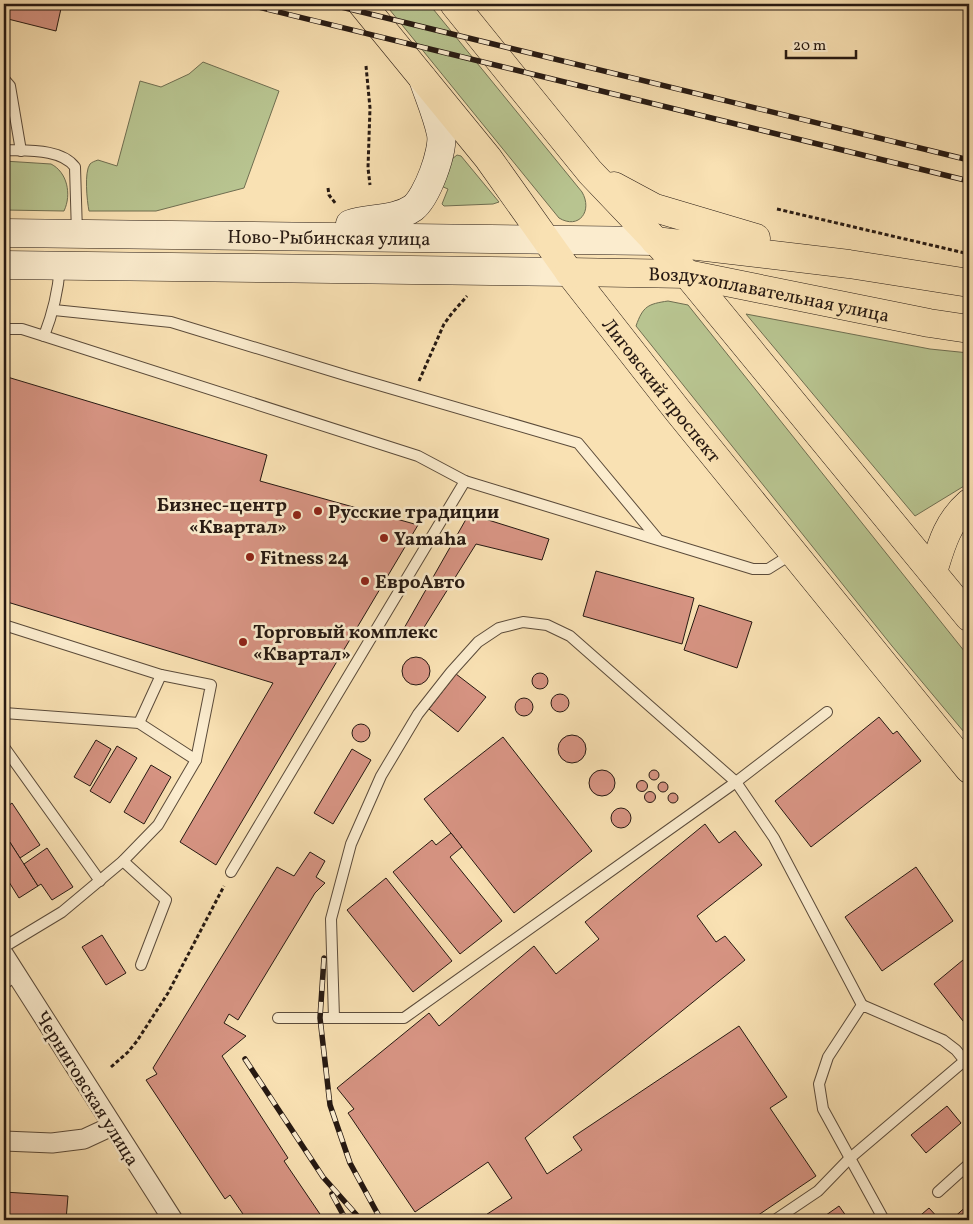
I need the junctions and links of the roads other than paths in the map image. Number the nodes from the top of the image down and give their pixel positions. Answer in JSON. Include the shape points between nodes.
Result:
{"nodes":[{"id":1,"x":362,"y":4,"type":"edge"},
{"id":2,"x":454,"y":4,"type":"edge"},
{"id":3,"x":422,"y":78,"type":"junction"},
{"id":4,"x":4,"y":79,"type":"edge"},
{"id":5,"x":4,"y":150,"type":"edge"},
{"id":6,"x":21,"y":151,"type":"junction"},
{"id":7,"x":590,"y":172,"type":"junction"},
{"id":8,"x":4,"y":233,"type":"edge"},
{"id":9,"x":76,"y":234,"type":"junction"},
{"id":10,"x":316,"y":237,"type":"junction"},
{"id":11,"x":546,"y":240,"type":"junction"},
{"id":12,"x":655,"y":241,"type":"junction"},
{"id":13,"x":849,"y":264,"type":"junction"},
{"id":14,"x":4,"y":265,"type":"edge"},
{"id":15,"x":60,"y":266,"type":"junction"},
{"id":16,"x":569,"y":272,"type":"junction"},
{"id":17,"x":687,"y":274,"type":"junction"},
{"id":18,"x":969,"y":283,"type":"edge"},
{"id":19,"x":54,"y":310,"type":"junction"},
{"id":20,"x":4,"y":329,"type":"edge"},
{"id":21,"x":969,"y":329,"type":"edge"},
{"id":22,"x":44,"y":336,"type":"junction"},
{"id":23,"x":466,"y":481,"type":"junction"},
{"id":24,"x":969,"y":503,"type":"edge"},
{"id":25,"x":657,"y":538,"type":"junction"},
{"id":26,"x":794,"y":552,"type":"junction"},
{"id":27,"x":933,"y":572,"type":"junction"},
{"id":28,"x":969,"y":617,"type":"edge"},
{"id":29,"x":4,"y":625,"type":"edge"},
{"id":30,"x":162,"y":675,"type":"junction"},
{"id":31,"x":827,"y":712,"type":"dead end"},
{"id":32,"x":4,"y":713,"type":"edge"},
{"id":33,"x":138,"y":723,"type":"junction"},
{"id":34,"x":4,"y":747,"type":"edge"},
{"id":35,"x":196,"y":760,"type":"junction"},
{"id":36,"x":969,"y":769,"type":"edge"},
{"id":37,"x":736,"y":782,"type":"junction"},
{"id":38,"x":123,"y":861,"type":"junction"},
{"id":39,"x":231,"y":872,"type":"road end"},
{"id":40,"x":100,"y":881,"type":"junction"},
{"id":41,"x":4,"y":947,"type":"edge"},
{"id":42,"x":4,"y":955,"type":"edge"},
{"id":43,"x":141,"y":966,"type":"dead end"},
{"id":44,"x":10,"y":979,"type":"edge"},
{"id":45,"x":862,"y":1005,"type":"junction"},
{"id":46,"x":278,"y":1018,"type":"dead end"},
{"id":47,"x":334,"y":1018,"type":"junction"},
{"id":48,"x":967,"y":1059,"type":"edge"},
{"id":49,"x":112,"y":1126,"type":"junction"},
{"id":50,"x":4,"y":1141,"type":"edge"},
{"id":51,"x":850,"y":1159,"type":"junction"},
{"id":52,"x":969,"y":1164,"type":"edge"},
{"id":53,"x":938,"y":1192,"type":"dead end"},
{"id":54,"x":173,"y":1220,"type":"edge"},
{"id":55,"x":775,"y":1220,"type":"edge"},
{"id":56,"x":884,"y":1220,"type":"edge"}],
"edges":[{"from":1,"to":3,"type":"main road","name":"Лиговский проспект"},
{"from":2,"to":7,"type":"main road"},
{"from":3,"to":10,"type":"main road","via":[[441,136],[437,165],[426,191],[413,208],[387,218],[358,221]]},
{"from":3,"to":11,"type":"main road","name":"Лиговский проспект","via":[[488,158]]},
{"from":4,"to":6,"type":"lane","via":[[10,86]]},
{"from":5,"to":6,"type":"lane"},
{"from":6,"to":9,"type":"lane","via":[[59,154],[75,167]]},
{"from":7,"to":12,"type":"main road"},
{"from":7,"to":13,"type":"main road","via":[[655,208]]},
{"from":8,"to":9,"type":"main road","name":"Ново-Рыбинская улица"},
{"from":9,"to":10,"type":"main road","name":"Ново-Рыбинская улица"},
{"from":10,"to":11,"type":"main road","name":"Ново-Рыбинская улица"},
{"from":11,"to":12,"type":"main road","name":"Ново-Рыбинская улица"},
{"from":11,"to":16,"type":"main road","name":"Лиговский проспект"},
{"from":12,"to":13,"type":"main road","name":"Воздухоплавательная улица"},
{"from":12,"to":17,"type":"main road"},
{"from":13,"to":18,"type":"main road","name":"Воздухоплавательная улица"},
{"from":14,"to":15,"type":"main road","name":"Ново-Рыбинская улица"},
{"from":15,"to":16,"type":"main road","name":"Ново-Рыбинская улица"},
{"from":15,"to":19,"type":"lane"},
{"from":16,"to":17,"type":"main road","name":"Воздухоплавательная улица"},
{"from":16,"to":26,"type":"main road","name":"Лиговский проспект"},
{"from":17,"to":21,"type":"main road","name":"Воздухоплавательная улица"},
{"from":17,"to":27,"type":"main road"},
{"from":19,"to":22,"type":"lane"},
{"from":19,"to":25,"type":"lane","via":[[171,322],[578,443]]},
{"from":20,"to":22,"type":"lane","via":[[22,329]]},
{"from":22,"to":23,"type":"lane","via":[[418,456]]},
{"from":23,"to":25,"type":"lane"},
{"from":23,"to":39,"type":"lane"},
{"from":24,"to":27,"type":"main road","via":[[948,527]]},
{"from":25,"to":26,"type":"lane","via":[[753,569],[768,569]]},
{"from":26,"to":36,"type":"main road","name":"Лиговский проспект"},
{"from":27,"to":28,"type":"main road"},
{"from":29,"to":30,"type":"lane"},
{"from":30,"to":33,"type":"lane"},
{"from":30,"to":35,"type":"lane","via":[[211,685]]},
{"from":31,"to":37,"type":"lane"},
{"from":32,"to":33,"type":"lane"},
{"from":33,"to":35,"type":"lane"},
{"from":34,"to":40,"type":"lane"},
{"from":35,"to":38,"type":"lane","via":[[158,826]]},
{"from":37,"to":45,"type":"lane","via":[[774,838]]},
{"from":37,"to":47,"type":"lane","via":[[404,1018]]},
{"from":37,"to":47,"type":"lane","via":[[570,636],[547,625],[523,622],[499,628],[478,642],[418,714],[381,776],[351,844],[331,919]]},
{"from":38,"to":40,"type":"lane"},
{"from":38,"to":43,"type":"lane","via":[[166,900]]},
{"from":40,"to":41,"type":"lane","via":[[62,912]]},
{"from":42,"to":44,"type":"street","name":"Черниговская улица"},
{"from":44,"to":49,"type":"street","name":"Черниговская улица"},
{"from":45,"to":48,"type":"lane","via":[[943,1040]]},
{"from":45,"to":51,"type":"lane","via":[[828,1057],[819,1084],[823,1109]]},
{"from":46,"to":47,"type":"lane"},
{"from":48,"to":51,"type":"lane"},
{"from":49,"to":50,"type":"street","via":[[84,1139],[52,1143]]},
{"from":49,"to":54,"type":"street","name":"Черниговская улица"},
{"from":51,"to":55,"type":"lane","via":[[818,1191]]},
{"from":51,"to":56,"type":"lane"},
{"from":52,"to":53,"type":"lane"}]}
